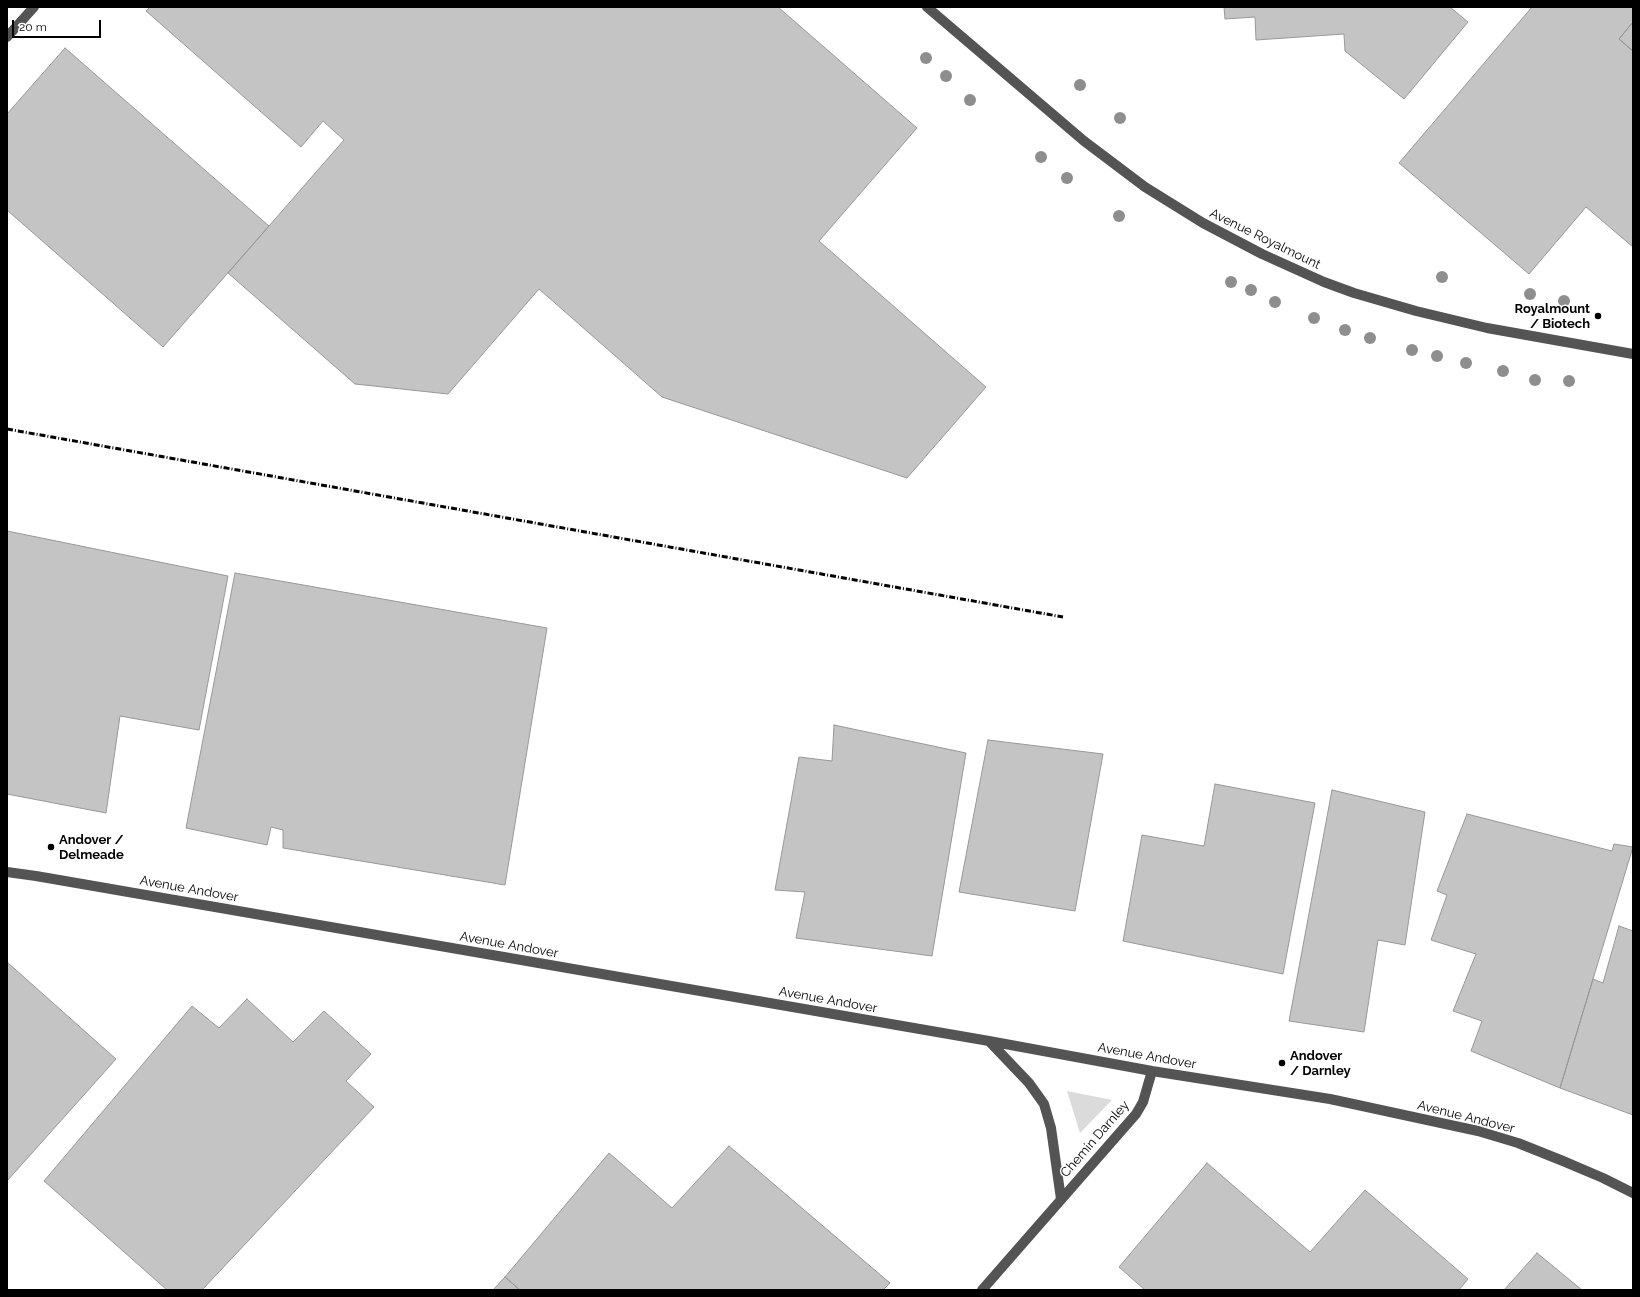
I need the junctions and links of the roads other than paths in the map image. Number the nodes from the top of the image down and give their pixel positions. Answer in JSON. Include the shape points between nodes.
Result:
{"nodes":[{"id":1,"x":34,"y":7,"type":"edge"},
{"id":2,"x":927,"y":7,"type":"edge"},
{"id":3,"x":7,"y":37,"type":"edge"},
{"id":4,"x":1633,"y":354,"type":"edge"},
{"id":5,"x":7,"y":872,"type":"edge"},
{"id":6,"x":989,"y":1041,"type":"junction"},
{"id":7,"x":1152,"y":1071,"type":"junction"},
{"id":8,"x":1633,"y":1193,"type":"edge"},
{"id":9,"x":1061,"y":1199,"type":"junction"},
{"id":10,"x":982,"y":1290,"type":"edge"}],
"edges":[{"from":1,"to":3,"type":"street"},
{"from":2,"to":4,"type":"street","name":"Avenue Royalmount","via":[[1084,141],[1145,187],[1255,251],[1324,282],[1393,305],[1487,328]]},
{"from":5,"to":6,"type":"street","name":"Avenue Andover"},
{"from":6,"to":7,"type":"street","name":"Avenue Andover"},
{"from":6,"to":9,"type":"street","name":"Chemin Darnley","via":[[1029,1083],[1044,1104],[1051,1128]]},
{"from":7,"to":8,"type":"street","name":"Avenue Andover","via":[[1330,1099],[1478,1131],[1518,1143]]},
{"from":7,"to":9,"type":"street","name":"Chemin Darnley","via":[[1144,1102],[1136,1114]]},
{"from":9,"to":10,"type":"street","name":"Chemin Darnley"}]}
